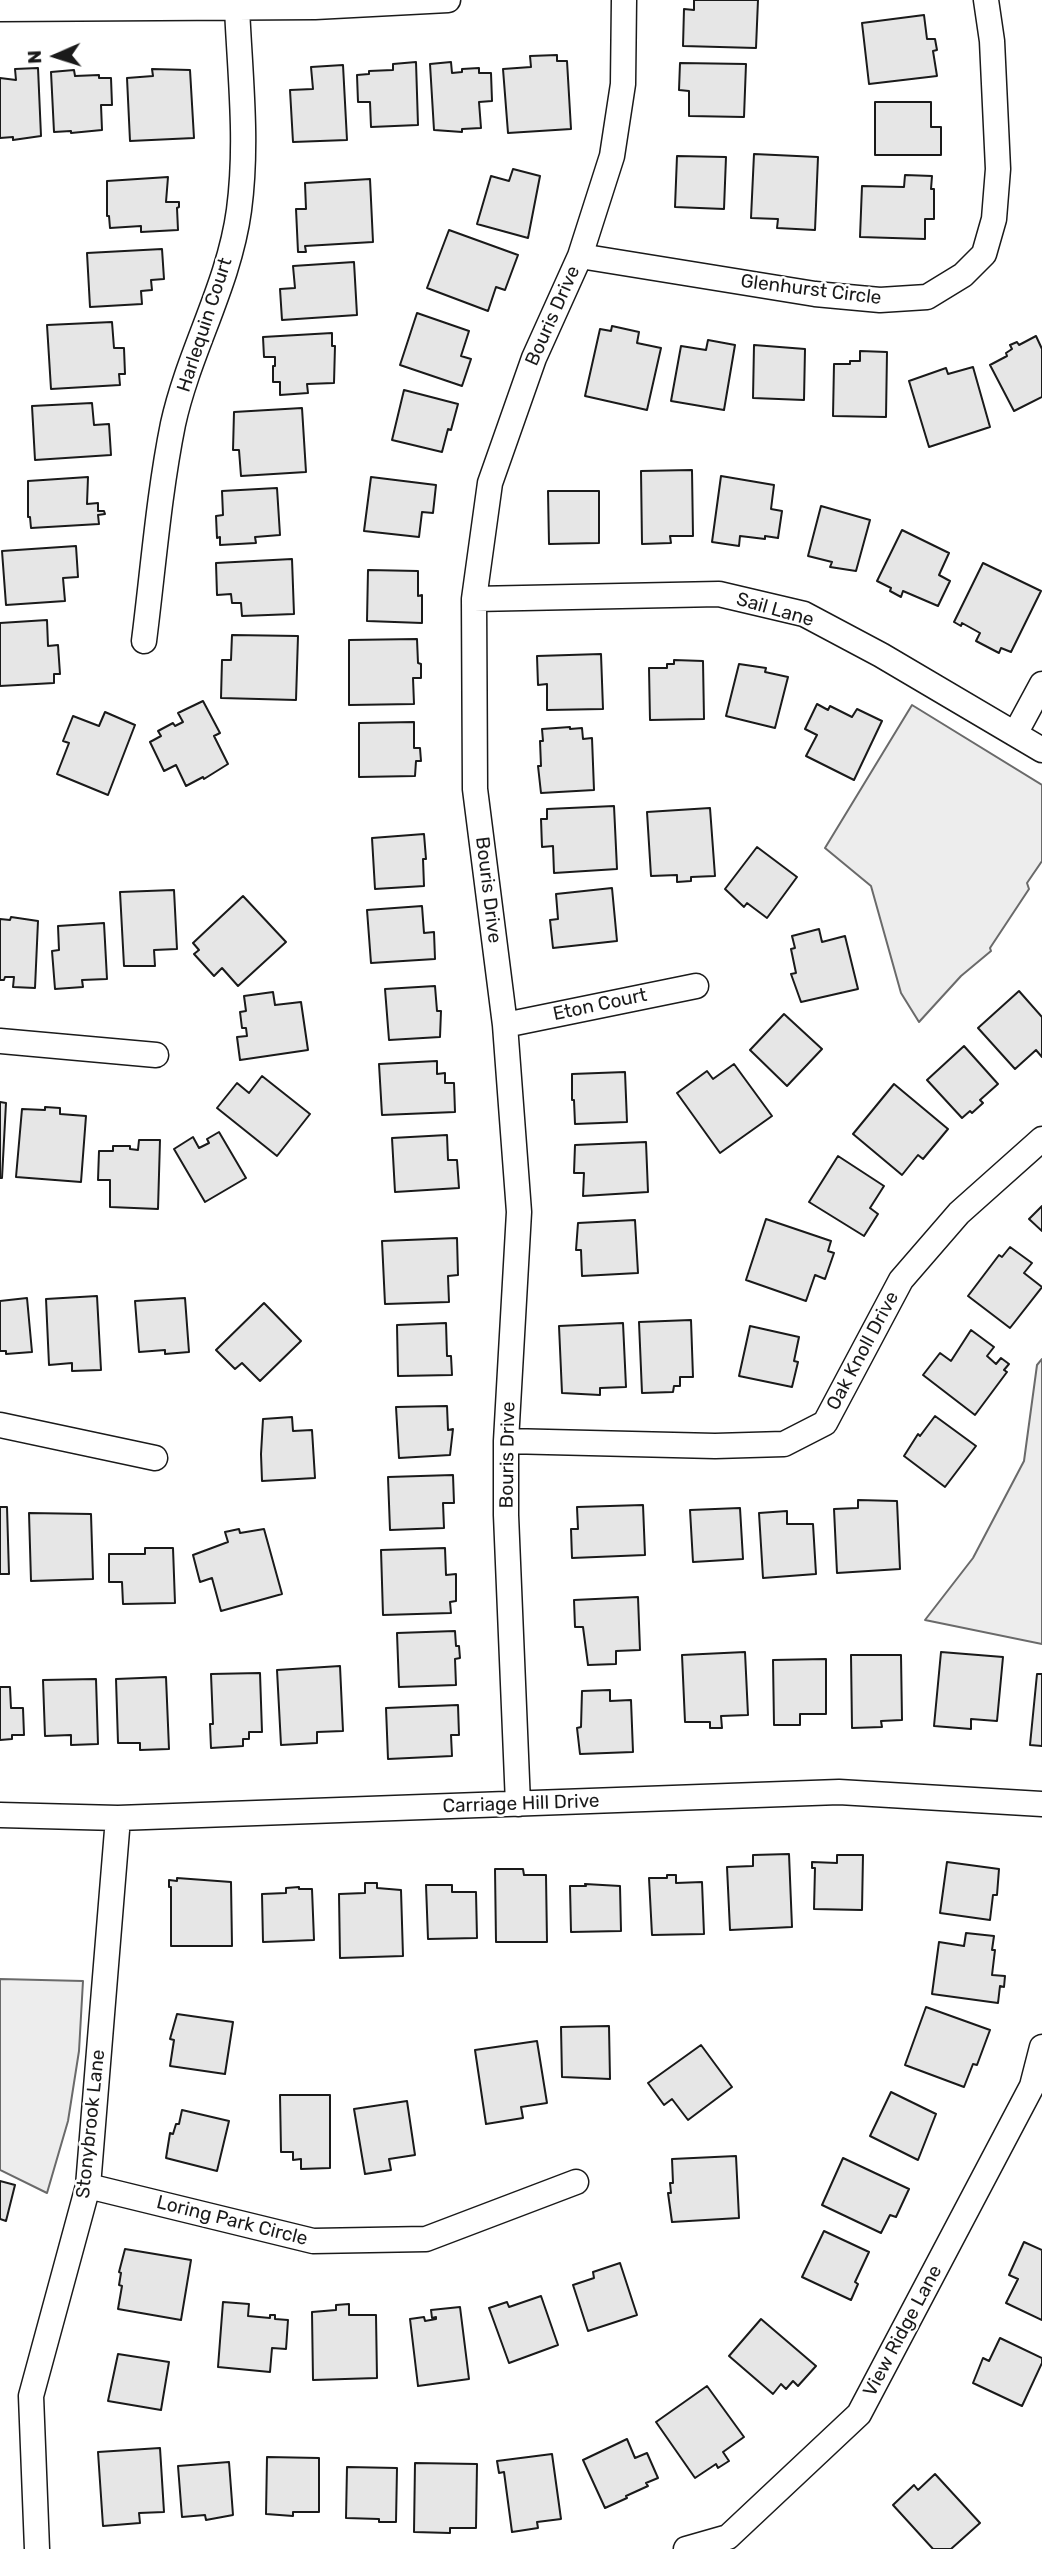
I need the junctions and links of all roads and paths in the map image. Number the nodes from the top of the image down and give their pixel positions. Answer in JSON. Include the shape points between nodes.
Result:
{"nodes":[{"id":1,"x":448,"y":0,"type":"edge"},
{"id":2,"x":624,"y":0,"type":"edge"},
{"id":3,"x":986,"y":0,"type":"edge"},
{"id":4,"x":237,"y":8,"type":"junction"},
{"id":5,"x":0,"y":9,"type":"edge"},
{"id":6,"x":580,"y":256,"type":"junction"},
{"id":7,"x":474,"y":599,"type":"junction"},
{"id":8,"x":144,"y":641,"type":"dead end"},
{"id":9,"x":1042,"y":684,"type":"edge"},
{"id":10,"x":1015,"y":734,"type":"junction"},
{"id":11,"x":1042,"y":750,"type":"edge"},
{"id":12,"x":696,"y":986,"type":"dead end"},
{"id":13,"x":505,"y":1025,"type":"junction"},
{"id":14,"x":0,"y":1041,"type":"edge"},
{"id":15,"x":156,"y":1055,"type":"dead end"},
{"id":16,"x":1042,"y":1139,"type":"edge"},
{"id":17,"x":0,"y":1425,"type":"edge"},
{"id":18,"x":506,"y":1441,"type":"junction"},
{"id":19,"x":155,"y":1458,"type":"dead end"},
{"id":20,"x":518,"y":1804,"type":"junction"},
{"id":21,"x":1042,"y":1804,"type":"edge"},
{"id":22,"x":0,"y":1815,"type":"edge"},
{"id":23,"x":118,"y":1818,"type":"junction"},
{"id":24,"x":1042,"y":2047,"type":"edge"},
{"id":25,"x":576,"y":2182,"type":"dead end"},
{"id":26,"x":88,"y":2186,"type":"junction"},
{"id":27,"x":37,"y":2549,"type":"edge"},
{"id":28,"x":686,"y":2549,"type":"edge"}],
"edges":[{"from":1,"to":4,"type":"street"},
{"from":2,"to":6,"type":"street","name":"Bouris Drive","via":[[623,84],[612,156]]},
{"from":3,"to":6,"type":"street","name":"Glenhurst Circle","via":[[998,181],[984,254],[963,275],[927,297],[880,300]]},
{"from":4,"to":5,"type":"street"},
{"from":4,"to":8,"type":"street","name":"Harlequin Court","via":[[244,151],[239,212],[221,286],[173,423]]},
{"from":6,"to":7,"type":"street","name":"Bouris Drive","via":[[534,358],[490,483]]},
{"from":7,"to":10,"type":"street","name":"Sail Lane","via":[[719,594],[804,614]]},
{"from":7,"to":13,"type":"street","name":"Bouris Drive","via":[[475,789]]},
{"from":9,"to":10,"type":"street"},
{"from":10,"to":11,"type":"street","name":"Sail Lane"},
{"from":12,"to":13,"type":"street","name":"Eton Court"},
{"from":13,"to":18,"type":"street","name":"Bouris Drive","via":[[519,1212]]},
{"from":14,"to":15,"type":"street"},
{"from":16,"to":18,"type":"street","name":"Oak Knoll Drive","via":[[958,1213],[901,1280],[825,1423],[784,1444]]},
{"from":17,"to":19,"type":"street"},
{"from":18,"to":20,"type":"street","name":"Bouris Drive"},
{"from":20,"to":21,"type":"street","name":"Carriage Hill Drive","via":[[839,1792]]},
{"from":20,"to":23,"type":"street","name":"Carriage Hill Drive"},
{"from":22,"to":23,"type":"street","name":"Carriage Hill Drive"},
{"from":23,"to":26,"type":"street","name":"Stonybrook Lane"},
{"from":24,"to":28,"type":"street","name":"View Ridge Lane","via":[[1032,2085],[859,2414],[728,2538]]},
{"from":25,"to":26,"type":"street","name":"Loring Park Circle","via":[[426,2239],[313,2241]]},
{"from":26,"to":27,"type":"street","name":"Stonybrook Lane","via":[[30,2396]]}]}
